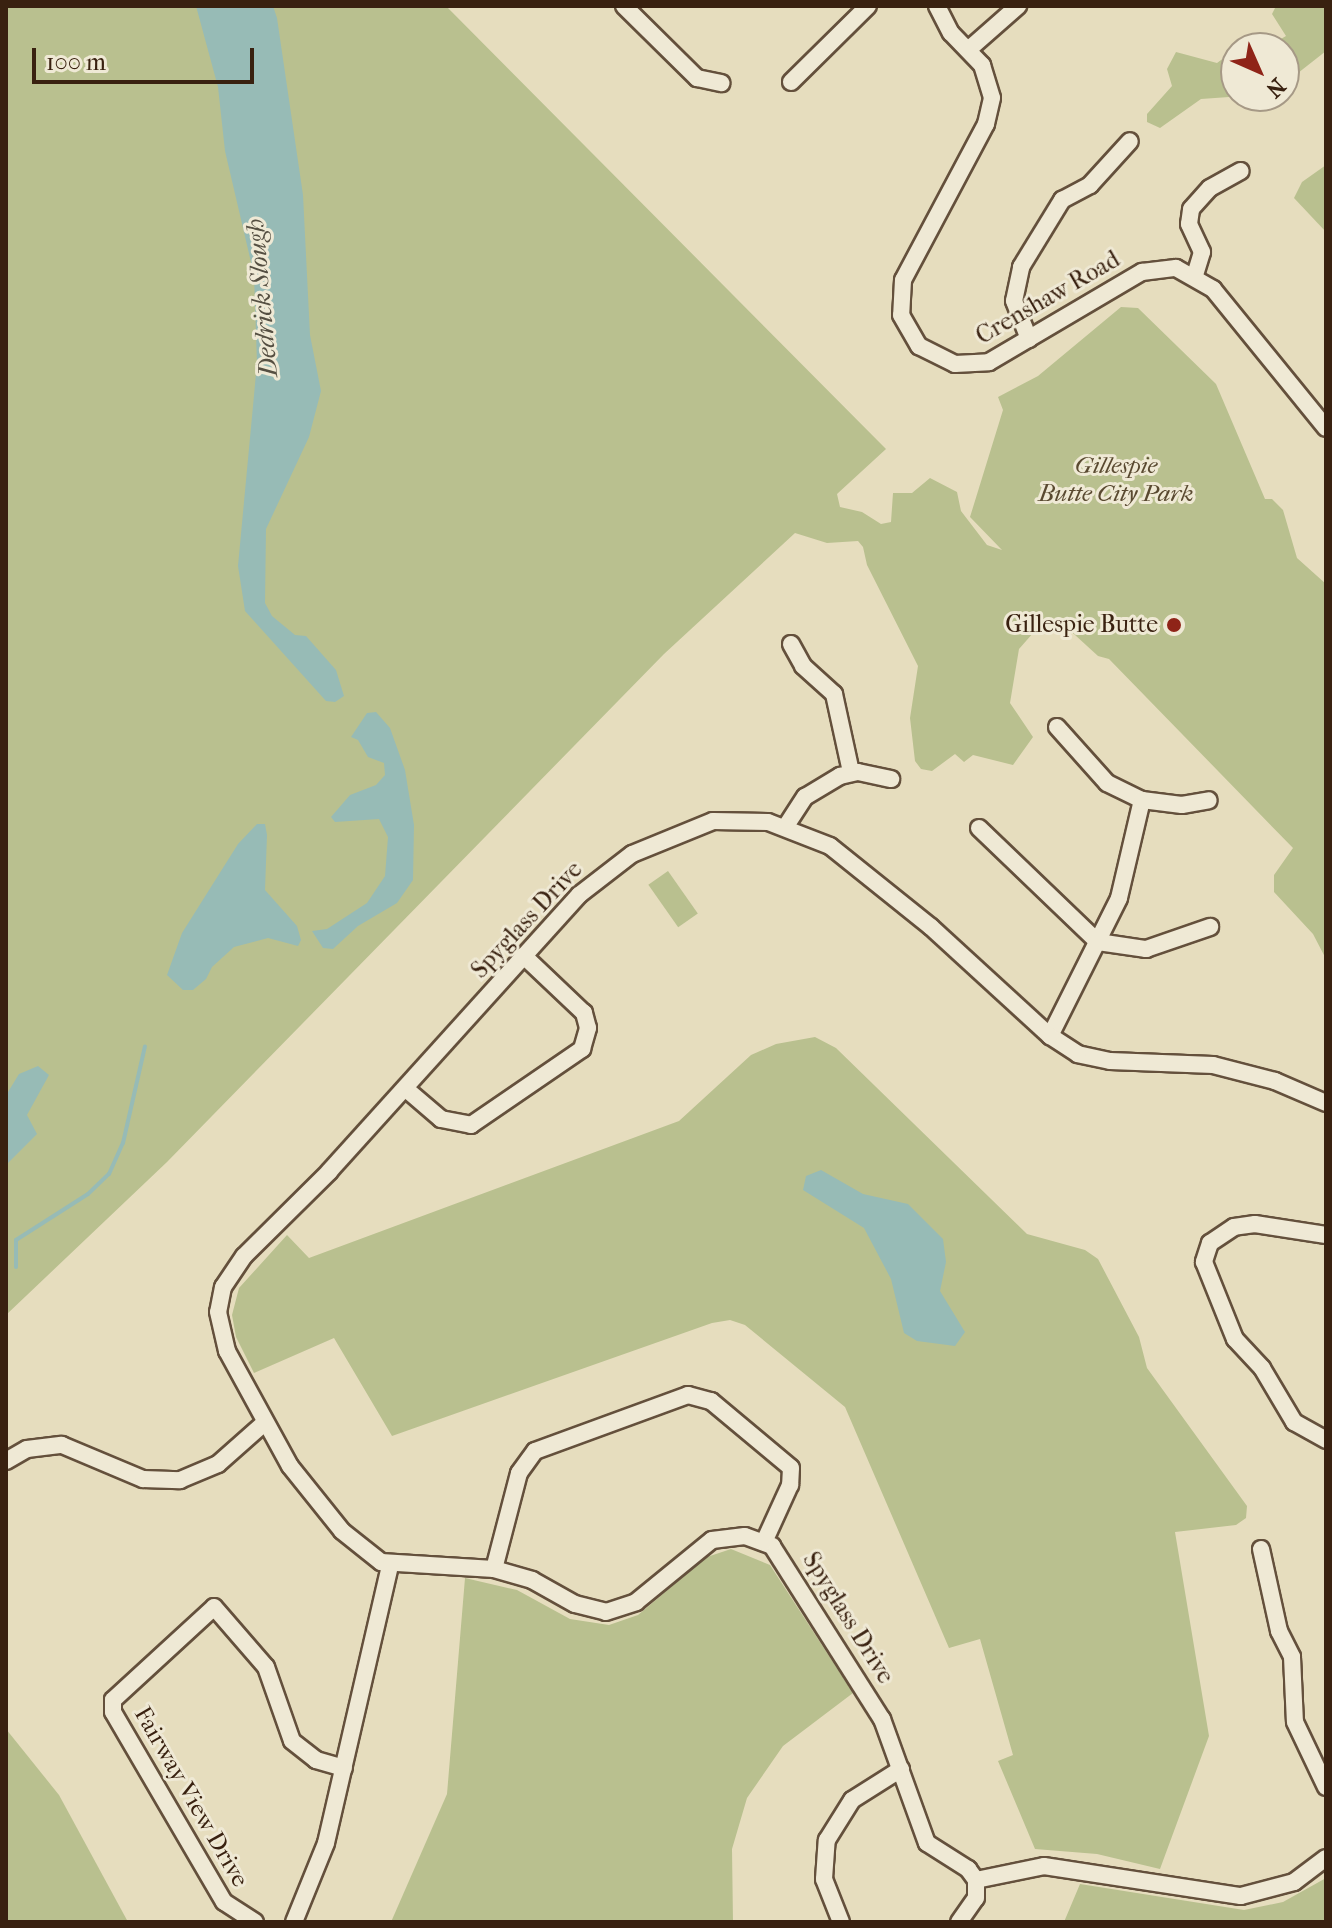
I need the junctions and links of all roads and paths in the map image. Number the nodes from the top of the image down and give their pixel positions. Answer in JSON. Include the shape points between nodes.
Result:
{"nodes":[{"id":1,"x":624,"y":6,"type":"edge"},
{"id":2,"x":868,"y":6,"type":"edge"},
{"id":3,"x":937,"y":6,"type":"edge"},
{"id":4,"x":1018,"y":6,"type":"edge"},
{"id":5,"x":968,"y":50,"type":"junction"},
{"id":6,"x":791,"y":82,"type":"dead end"},
{"id":7,"x":721,"y":83,"type":"dead end"},
{"id":8,"x":1130,"y":141,"type":"dead end"},
{"id":9,"x":1241,"y":171,"type":"dead end"},
{"id":10,"x":1195,"y":275,"type":"junction"},
{"id":11,"x":1029,"y":339,"type":"junction"},
{"id":12,"x":1326,"y":428,"type":"edge"},
{"id":13,"x":791,"y":644,"type":"dead end"},
{"id":14,"x":1057,"y":727,"type":"dead end"},
{"id":15,"x":851,"y":772,"type":"junction"},
{"id":16,"x":891,"y":779,"type":"dead end"},
{"id":17,"x":1142,"y":800,"type":"junction"},
{"id":18,"x":1209,"y":800,"type":"dead end"},
{"id":19,"x":786,"y":826,"type":"junction"},
{"id":20,"x":979,"y":828,"type":"dead end"},
{"id":21,"x":1210,"y":927,"type":"dead end"},
{"id":22,"x":1098,"y":942,"type":"junction"},
{"id":23,"x":524,"y":956,"type":"junction"},
{"id":24,"x":1050,"y":1036,"type":"junction"},
{"id":25,"x":406,"y":1089,"type":"junction"},
{"id":26,"x":1326,"y":1103,"type":"edge"},
{"id":27,"x":1326,"y":1235,"type":"edge"},
{"id":28,"x":263,"y":1424,"type":"junction"},
{"id":29,"x":1326,"y":1440,"type":"edge"},
{"id":30,"x":6,"y":1461,"type":"edge"},
{"id":31,"x":764,"y":1542,"type":"junction"},
{"id":32,"x":1261,"y":1549,"type":"dead end"},
{"id":33,"x":390,"y":1565,"type":"junction"},
{"id":34,"x":494,"y":1569,"type":"junction"},
{"id":35,"x":344,"y":1768,"type":"junction"},
{"id":36,"x":901,"y":1769,"type":"junction"},
{"id":37,"x":1326,"y":1787,"type":"edge"},
{"id":38,"x":1326,"y":1858,"type":"edge"},
{"id":39,"x":976,"y":1880,"type":"junction"},
{"id":40,"x":255,"y":1922,"type":"edge"},
{"id":41,"x":294,"y":1922,"type":"edge"},
{"id":42,"x":841,"y":1922,"type":"edge"},
{"id":43,"x":959,"y":1922,"type":"edge"}],
"edges":[{"from":1,"to":7,"type":"street","via":[[697,78]]},
{"from":2,"to":6,"type":"street"},
{"from":3,"to":5,"type":"street","name":"Crenshaw Road"},
{"from":4,"to":5,"type":"street"},
{"from":5,"to":11,"type":"street","name":"Crenshaw Road","via":[[987,73],[990,113],[904,275],[901,315],[919,346],[955,364],[989,362]]},
{"from":8,"to":11,"type":"street","via":[[1090,185],[1062,200],[1021,267],[1014,301]]},
{"from":9,"to":10,"type":"street","via":[[1210,188],[1191,209],[1189,224],[1202,252]]},
{"from":10,"to":11,"type":"street","name":"Crenshaw Road","via":[[1176,268],[1142,272]]},
{"from":10,"to":12,"type":"street","via":[[1220,296]]},
{"from":13,"to":15,"type":"street","via":[[803,666],[834,694]]},
{"from":14,"to":17,"type":"street","via":[[1107,783]]},
{"from":15,"to":16,"type":"street"},
{"from":15,"to":19,"type":"street","via":[[805,797]]},
{"from":17,"to":18,"type":"street","via":[[1182,805]]},
{"from":17,"to":22,"type":"street","via":[[1125,877]]},
{"from":19,"to":23,"type":"street","name":"Spyglass Drive","via":[[748,819],[713,821],[654,842],[596,879]]},
{"from":19,"to":24,"type":"street","name":"Spyglass Drive","via":[[830,846],[875,880]]},
{"from":20,"to":22,"type":"street"},
{"from":21,"to":22,"type":"street","via":[[1146,949]]},
{"from":22,"to":24,"type":"street"},
{"from":23,"to":25,"type":"street","name":"Spyglass Drive"},
{"from":23,"to":25,"type":"street","via":[[581,1007],[588,1028],[582,1049],[471,1125],[441,1119]]},
{"from":24,"to":26,"type":"street","name":"Spyglass Drive","via":[[1088,1057],[1213,1065],[1275,1081]]},
{"from":25,"to":28,"type":"street","name":"Spyglass Drive","via":[[244,1256],[223,1287],[218,1312],[222,1338]]},
{"from":27,"to":29,"type":"street","via":[[1255,1224],[1234,1227],[1210,1243],[1204,1262],[1235,1339],[1262,1368],[1294,1422],[1307,1434]]},
{"from":28,"to":30,"type":"street","via":[[218,1464],[180,1480],[143,1479],[62,1445],[27,1449]]},
{"from":28,"to":33,"type":"street","name":"Spyglass Drive","via":[[342,1531],[364,1552]]},
{"from":31,"to":34,"type":"street","name":"Spyglass Drive","via":[[734,1535],[712,1540],[636,1602],[615,1611],[582,1607],[532,1580]]},
{"from":31,"to":34,"type":"street","via":[[790,1485],[791,1468],[711,1401],[688,1395],[535,1451],[519,1473]]},
{"from":31,"to":36,"type":"street","name":"Spyglass Drive","via":[[786,1562],[877,1710]]},
{"from":32,"to":37,"type":"street","via":[[1279,1631],[1292,1657],[1295,1722]]},
{"from":33,"to":34,"type":"street","name":"Spyglass Drive"},
{"from":33,"to":35,"type":"street"},
{"from":35,"to":40,"type":"street","name":"Fairway View Drive","via":[[316,1760],[292,1741],[266,1667],[214,1607],[108,1697],[221,1897]]},
{"from":35,"to":41,"type":"street","via":[[319,1866]]},
{"from":36,"to":39,"type":"street","name":"Spyglass Drive","via":[[927,1843]]},
{"from":36,"to":42,"type":"street","via":[[852,1800],[827,1840],[824,1879]]},
{"from":38,"to":39,"type":"street","via":[[1281,1888],[1241,1896],[1044,1866],[1018,1867]]},
{"from":39,"to":43,"type":"street","via":[[976,1898]]}]}
